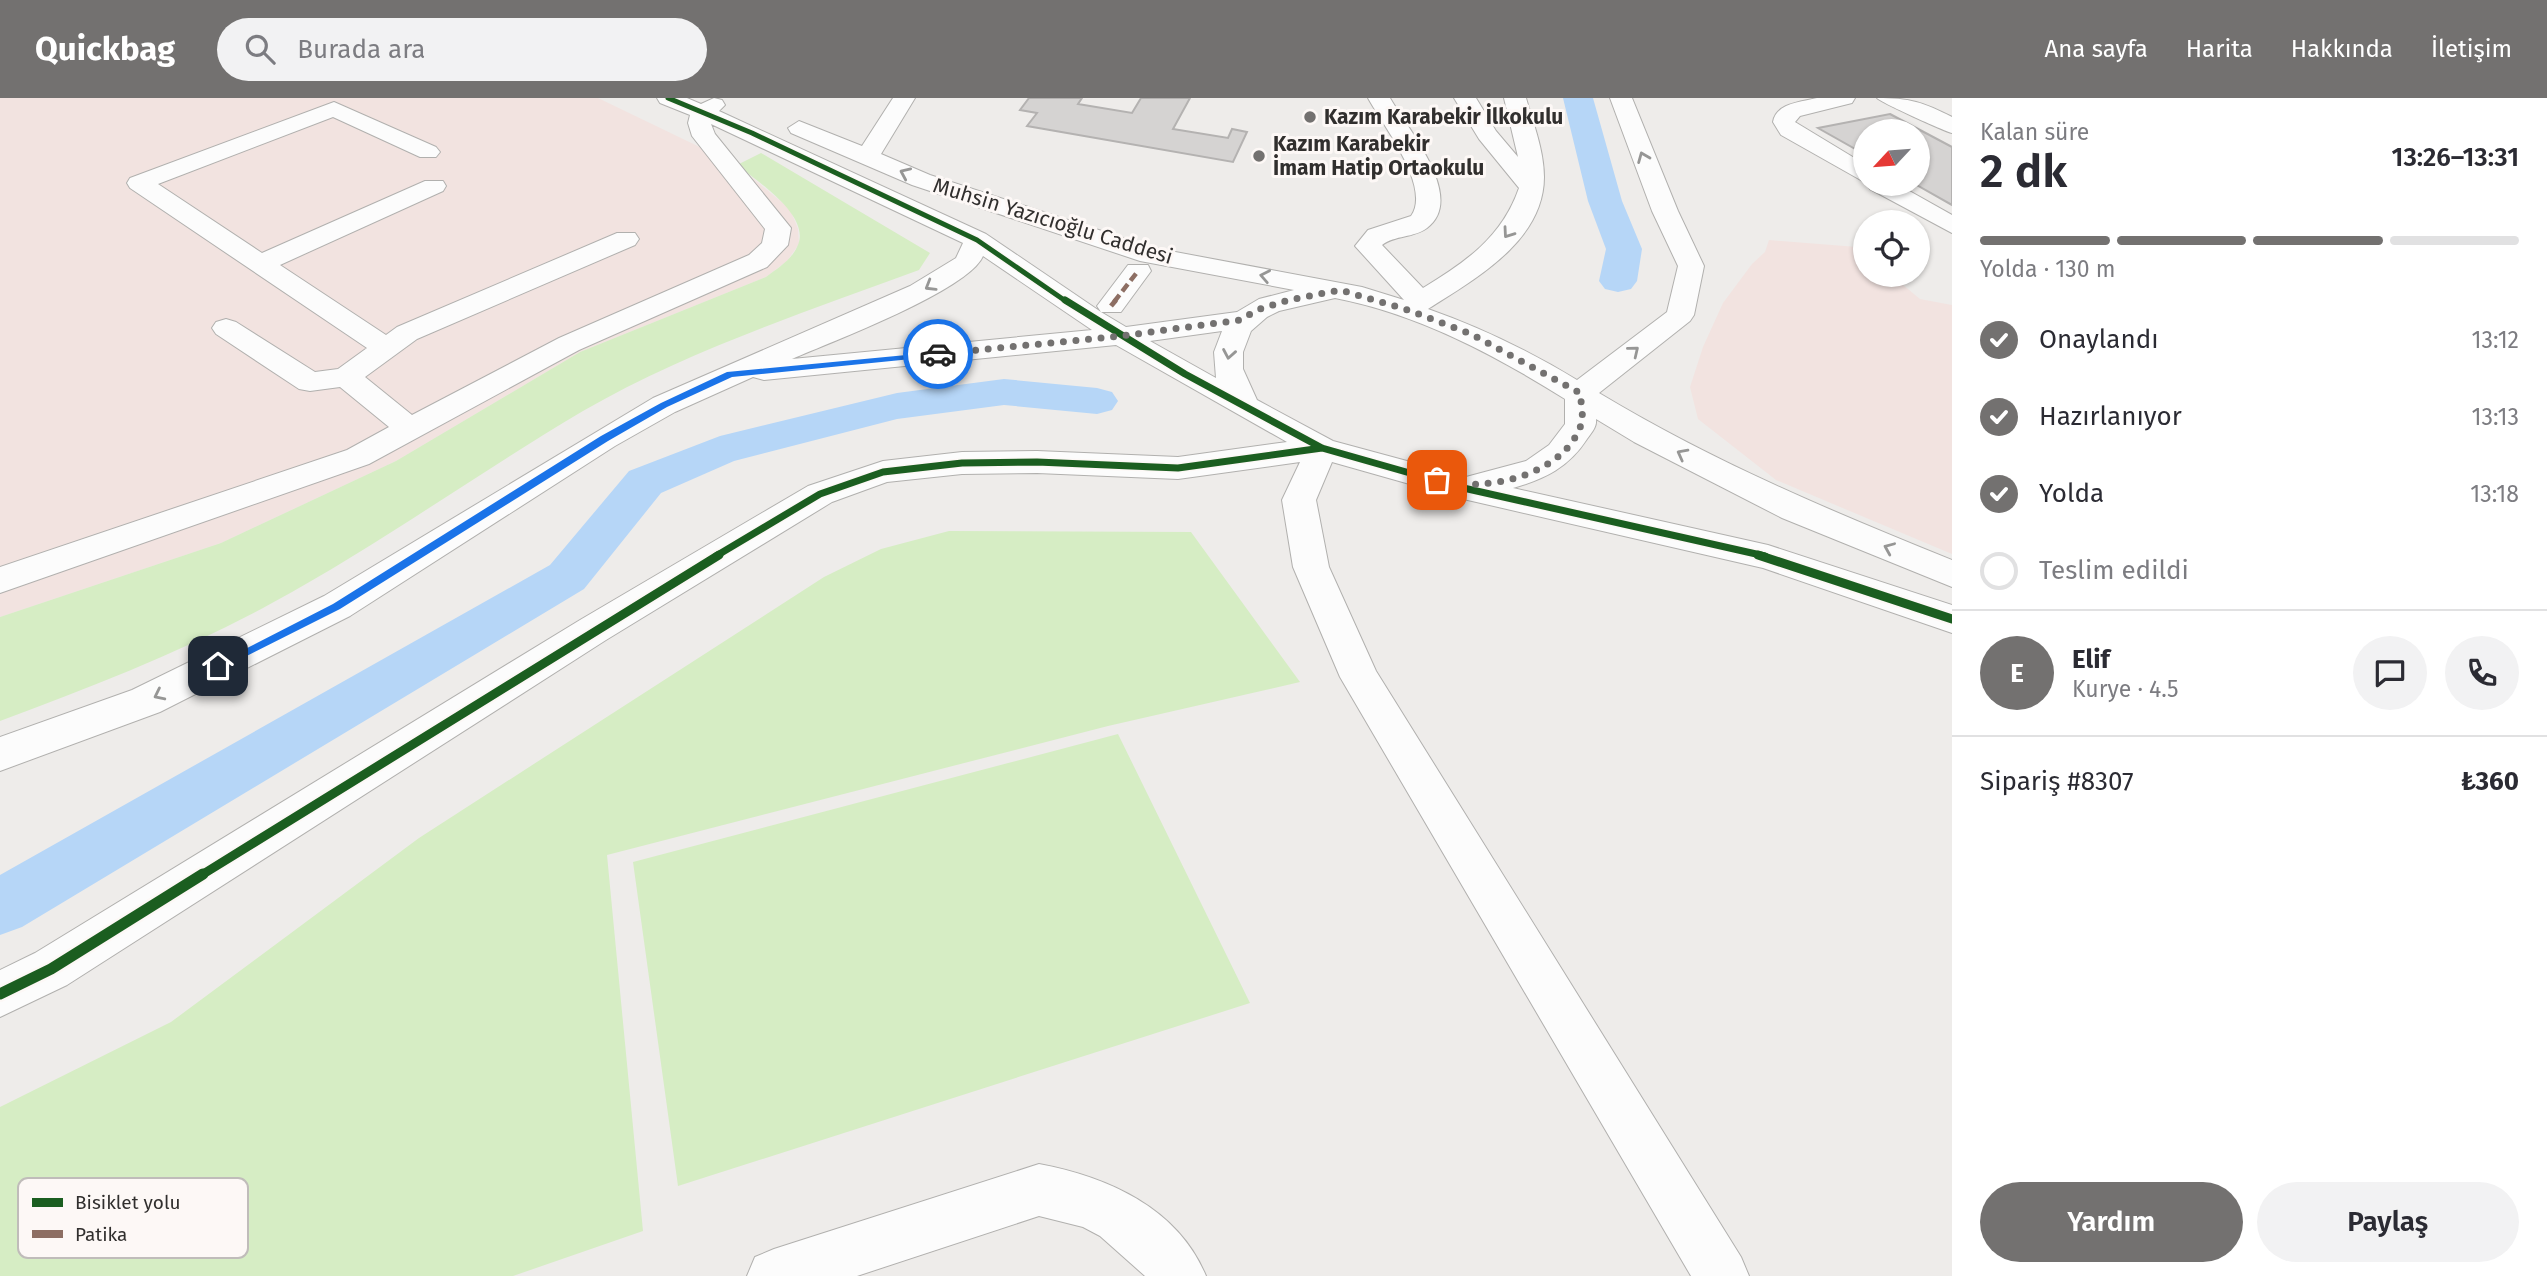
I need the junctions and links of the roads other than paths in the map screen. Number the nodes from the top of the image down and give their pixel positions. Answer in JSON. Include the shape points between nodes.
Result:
{"nodes":[{"id":1,"x":668,"y":98,"type":"edge"},
{"id":2,"x":904,"y":98,"type":"edge"},
{"id":3,"x":1380,"y":98,"type":"edge"},
{"id":4,"x":1465,"y":98,"type":"edge"},
{"id":5,"x":1515,"y":98,"type":"edge"},
{"id":6,"x":1621,"y":98,"type":"edge"},
{"id":7,"x":1844,"y":98,"type":"edge"},
{"id":8,"x":1888,"y":98,"type":"edge"},
{"id":9,"x":1952,"y":101,"type":"edge"},
{"id":10,"x":718,"y":103,"type":"edge"},
{"id":11,"x":1916,"y":107,"type":"junction"},
{"id":12,"x":1952,"y":126,"type":"edge"},
{"id":13,"x":428,"y":152,"type":"dead end"},
{"id":14,"x":869,"y":156,"type":"junction"},
{"id":15,"x":1853,"y":168,"type":"edge"},
{"id":16,"x":434,"y":186,"type":"dead end"},
{"id":17,"x":1531,"y":187,"type":"junction"},
{"id":18,"x":1900,"y":196,"type":"edge"},
{"id":19,"x":1952,"y":225,"type":"edge"},
{"id":20,"x":626,"y":239,"type":"dead end"},
{"id":21,"x":977,"y":240,"type":"junction"},
{"id":22,"x":260,"y":264,"type":"junction"},
{"id":23,"x":1138,"y":271,"type":"dead end"},
{"id":24,"x":1340,"y":290,"type":"junction"},
{"id":25,"x":1111,"y":306,"type":"dead end"},
{"id":26,"x":1414,"y":306,"type":"junction"},
{"id":27,"x":1240,"y":320,"type":"junction"},
{"id":28,"x":226,"y":328,"type":"dead end"},
{"id":29,"x":1121,"y":336,"type":"junction"},
{"id":30,"x":386,"y":348,"type":"junction"},
{"id":31,"x":730,"y":374,"type":"junction"},
{"id":32,"x":346,"y":377,"type":"junction"},
{"id":33,"x":1580,"y":393,"type":"junction"},
{"id":34,"x":1246,"y":407,"type":"junction"},
{"id":35,"x":410,"y":429,"type":"junction"},
{"id":36,"x":1322,"y":448,"type":"junction"},
{"id":37,"x":1459,"y":487,"type":"junction"},
{"id":38,"x":1952,"y":574,"type":"edge"},
{"id":39,"x":0,"y":580,"type":"edge"},
{"id":40,"x":1952,"y":619,"type":"edge"},
{"id":41,"x":0,"y":754,"type":"edge"},
{"id":42,"x":0,"y":994,"type":"edge"},
{"id":43,"x":774,"y":1276,"type":"edge"},
{"id":44,"x":1180,"y":1276,"type":"edge"},
{"id":45,"x":1722,"y":1276,"type":"edge"}],
"edges":[{"from":1,"to":10,"type":"street","name":"Muhsin Yazıcıoğlu Caddesi"},
{"from":2,"to":14,"type":"street"},
{"from":3,"to":26,"type":"street","via":[[1414,155],[1429,204],[1415,225],[1377,235],[1368,246]]},
{"from":4,"to":17,"type":"street","via":[[1487,134]]},
{"from":5,"to":17,"type":"street","via":[[1529,156]]},
{"from":33,"to":6,"type":"street","one_way":true,"via":[[1680,315],[1691,266]]},
{"from":7,"to":15,"type":"street","via":[[1792,111],[1784,122],[1789,131]]},
{"from":8,"to":11,"type":"street"},
{"from":9,"to":11,"type":"street"},
{"from":10,"to":14,"type":"street","name":"Muhsin Yazıcıoğlu Caddesi"},
{"from":10,"to":21,"type":"street","name":"Muhsin Yazıcıoğlu Caddesi"},
{"from":10,"to":35,"type":"street","via":[[699,123],[704,136],[778,228],[775,245],[758,261],[569,344]]},
{"from":11,"to":12,"type":"street"},
{"from":13,"to":22,"type":"street","via":[[334,109],[139,183]]},
{"from":24,"to":14,"type":"street","name":"Muhsin Yazıcıoğlu Caddesi","one_way":true,"via":[[1149,254],[921,180]]},
{"from":16,"to":22,"type":"street"},
{"from":17,"to":26,"type":"street","one_way":true,"via":[[1516,222],[1496,250]]},
{"from":18,"to":19,"type":"street"},
{"from":20,"to":30,"type":"street","via":[[407,333]]},
{"from":21,"to":29,"type":"street","name":"Muhsin Yazıcıoğlu Caddesi"},
{"from":21,"to":31,"type":"street","one_way":true,"via":[[967,263],[920,292]]},
{"from":22,"to":30,"type":"street"},
{"from":23,"to":25,"type":"street"},
{"from":24,"to":26,"type":"street","name":"Muhsin Yazıcıoğlu Caddesi"},
{"from":24,"to":27,"type":"street","via":[[1289,300]]},
{"from":26,"to":33,"type":"street","name":"Muhsin Yazıcıoğlu Caddesi"},
{"from":27,"to":29,"type":"street"},
{"from":27,"to":34,"type":"street","one_way":true,"via":[[1226,360],[1230,382]]},
{"from":28,"to":32,"type":"street","via":[[310,382]]},
{"from":29,"to":31,"type":"street"},
{"from":29,"to":34,"type":"street","name":"Muhsin Yazıcıoğlu Caddesi"},
{"from":30,"to":32,"type":"street"},
{"from":31,"to":41,"type":"street","one_way":true,"via":[[604,439],[337,606],[146,701]]},
{"from":32,"to":35,"type":"street"},
{"from":33,"to":37,"type":"street","name":"Muhsin Yazıcıoğlu Caddesi","via":[[1581,425],[1553,460],[1524,476]]},
{"from":38,"to":33,"type":"street","name":"Muhsin Yazıcıoğlu Caddesi","one_way":true,"via":[[1737,483],[1645,435]]},
{"from":34,"to":36,"type":"street","name":"Muhsin Yazıcıoğlu Caddesi"},
{"from":35,"to":39,"type":"street","via":[[358,457]]},
{"from":36,"to":37,"type":"street","name":"Muhsin Yazıcıoğlu Caddesi"},
{"from":36,"to":42,"type":"street","via":[[1178,468],[962,463],[883,472],[820,494],[593,630],[51,969]]},
{"from":36,"to":45,"type":"street","via":[[1299,499],[1311,567],[1359,677]]},
{"from":37,"to":40,"type":"street","name":"Muhsin Yazıcıoğlu Caddesi","via":[[1768,557]]},
{"from":43,"to":44,"type":"street","via":[[1039,1190],[1072,1195],[1131,1223],[1163,1252]]}]}
